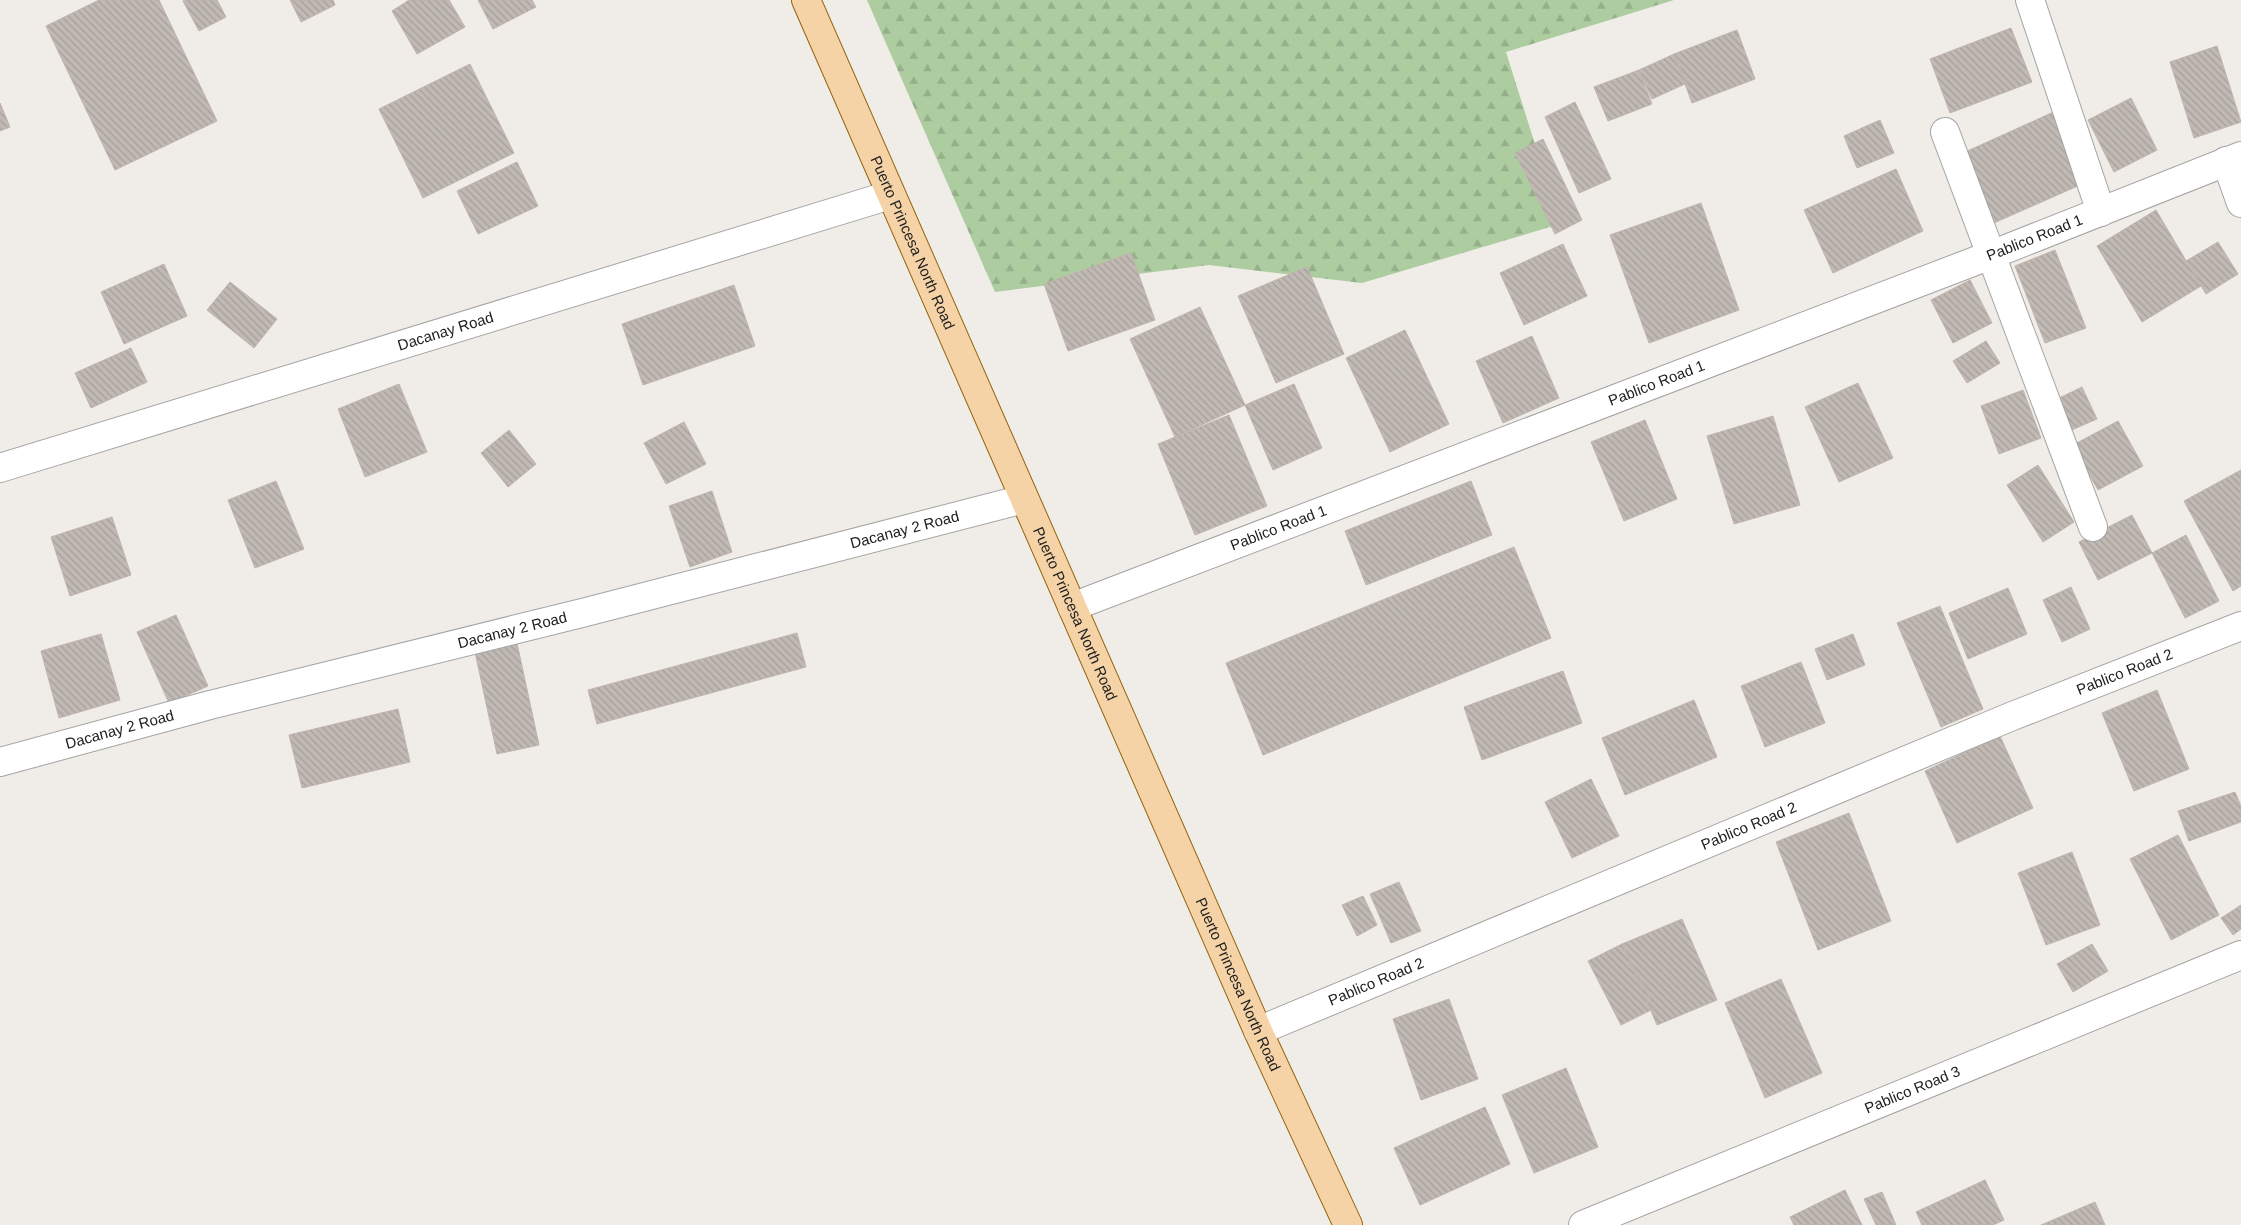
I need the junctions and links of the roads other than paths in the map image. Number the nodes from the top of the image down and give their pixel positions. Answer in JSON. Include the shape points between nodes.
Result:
{"nodes":[{"id":1,"x":806,"y":0,"type":"edge"},
{"id":2,"x":2030,"y":0,"type":"edge"},
{"id":3,"x":1945,"y":132,"type":"dead end"},
{"id":4,"x":2234,"y":158,"type":"edge"},
{"id":5,"x":890,"y":195,"type":"junction"},
{"id":6,"x":2241,"y":203,"type":"edge"},
{"id":7,"x":2101,"y":212,"type":"junction"},
{"id":8,"x":1991,"y":255,"type":"junction"},
{"id":9,"x":0,"y":468,"type":"edge"},
{"id":10,"x":1024,"y":499,"type":"junction"},
{"id":11,"x":2093,"y":527,"type":"dead end"},
{"id":12,"x":1072,"y":607,"type":"junction"},
{"id":13,"x":2241,"y":626,"type":"edge"},
{"id":14,"x":0,"y":762,"type":"edge"},
{"id":15,"x":2241,"y":955,"type":"edge"},
{"id":16,"x":1258,"y":1030,"type":"junction"},
{"id":17,"x":1348,"y":1225,"type":"edge"},
{"id":18,"x":1583,"y":1225,"type":"edge"}],
"edges":[{"from":1,"to":5,"type":"main road","name":"Puerto Princesa North Road"},
{"from":2,"to":7,"type":"street"},
{"from":3,"to":8,"type":"street"},
{"from":4,"to":6,"type":"street"},
{"from":4,"to":7,"type":"street","name":"Pablico Road 1"},
{"from":5,"to":9,"type":"street","name":"Dacanay Road"},
{"from":5,"to":10,"type":"main road","name":"Puerto Princesa North Road"},
{"from":7,"to":8,"type":"street","name":"Pablico Road 1"},
{"from":8,"to":11,"type":"street"},
{"from":8,"to":12,"type":"street","name":"Pablico Road 1"},
{"from":10,"to":12,"type":"main road","name":"Puerto Princesa North Road"},
{"from":10,"to":14,"type":"street","name":"Dacanay 2 Road","via":[[586,612],[210,704]]},
{"from":12,"to":16,"type":"main road","name":"Puerto Princesa North Road"},
{"from":13,"to":16,"type":"street","name":"Pablico Road 2","via":[[2001,721]]},
{"from":15,"to":18,"type":"street","name":"Pablico Road 3"},
{"from":16,"to":17,"type":"main road","name":"Puerto Princesa North Road"}]}
